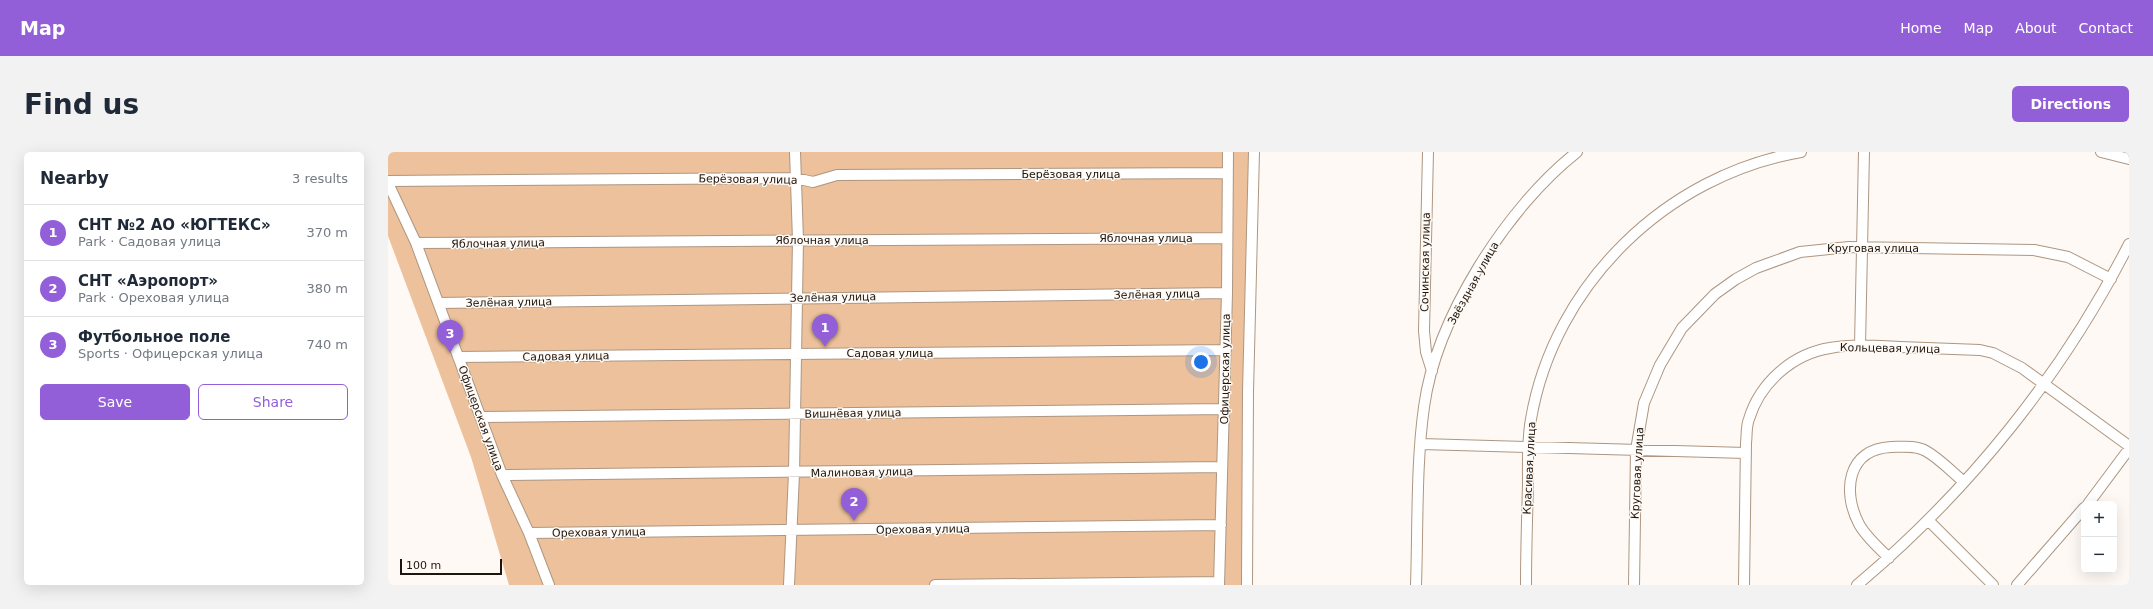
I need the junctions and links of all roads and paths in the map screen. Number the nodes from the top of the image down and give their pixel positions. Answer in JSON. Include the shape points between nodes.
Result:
{"nodes":[{"id":1,"x":795,"y":152,"type":"edge"},
{"id":2,"x":1228,"y":152,"type":"edge"},
{"id":3,"x":1254,"y":152,"type":"edge"},
{"id":4,"x":1428,"y":152,"type":"edge"},
{"id":5,"x":1577,"y":152,"type":"edge"},
{"id":6,"x":1801,"y":152,"type":"edge"},
{"id":7,"x":1864,"y":152,"type":"edge"},
{"id":8,"x":2101,"y":152,"type":"edge"},
{"id":9,"x":2129,"y":159,"type":"edge"},
{"id":10,"x":1228,"y":174,"type":"junction"},
{"id":11,"x":795,"y":178,"type":"junction"},
{"id":12,"x":388,"y":182,"type":"edge"},
{"id":13,"x":1228,"y":238,"type":"junction"},
{"id":14,"x":798,"y":240,"type":"junction"},
{"id":15,"x":416,"y":244,"type":"junction"},
{"id":16,"x":2129,"y":244,"type":"edge"},
{"id":17,"x":1862,"y":247,"type":"junction"},
{"id":18,"x":2111,"y":279,"type":"junction"},
{"id":19,"x":1227,"y":293,"type":"junction"},
{"id":20,"x":796,"y":298,"type":"junction"},
{"id":21,"x":439,"y":303,"type":"junction"},
{"id":22,"x":1860,"y":346,"type":"junction"},
{"id":23,"x":1226,"y":350,"type":"junction"},
{"id":24,"x":796,"y":354,"type":"junction"},
{"id":25,"x":458,"y":357,"type":"junction"},
{"id":26,"x":1432,"y":371,"type":"junction"},
{"id":27,"x":2044,"y":383,"type":"junction"},
{"id":28,"x":1224,"y":409,"type":"junction"},
{"id":29,"x":795,"y":414,"type":"junction"},
{"id":30,"x":481,"y":417,"type":"junction"},
{"id":31,"x":1421,"y":444,"type":"junction"},
{"id":32,"x":2129,"y":447,"type":"edge"},
{"id":33,"x":1528,"y":448,"type":"junction"},
{"id":34,"x":1636,"y":450,"type":"junction"},
{"id":35,"x":1746,"y":453,"type":"junction"},
{"id":36,"x":1222,"y":467,"type":"junction"},
{"id":37,"x":794,"y":472,"type":"junction"},
{"id":38,"x":502,"y":475,"type":"junction"},
{"id":39,"x":1964,"y":482,"type":"junction"},
{"id":40,"x":2090,"y":501,"type":"edge"},
{"id":41,"x":2081,"y":511,"type":"edge"},
{"id":42,"x":1928,"y":520,"type":"junction"},
{"id":43,"x":1221,"y":525,"type":"junction"},
{"id":44,"x":791,"y":531,"type":"junction"},
{"id":45,"x":529,"y":533,"type":"junction"},
{"id":46,"x":1889,"y":558,"type":"junction"},
{"id":47,"x":1219,"y":584,"type":"edge"},
{"id":48,"x":549,"y":585,"type":"edge"},
{"id":49,"x":789,"y":585,"type":"edge"},
{"id":50,"x":935,"y":585,"type":"edge"},
{"id":51,"x":1247,"y":585,"type":"edge"},
{"id":52,"x":1416,"y":585,"type":"edge"},
{"id":53,"x":1526,"y":585,"type":"edge"},
{"id":54,"x":1634,"y":585,"type":"edge"},
{"id":55,"x":1744,"y":585,"type":"edge"},
{"id":56,"x":1857,"y":585,"type":"edge"},
{"id":57,"x":1993,"y":585,"type":"edge"},
{"id":58,"x":2017,"y":585,"type":"edge"}],
"edges":[{"from":1,"to":11,"type":"street"},
{"from":2,"to":10,"type":"street","name":"Офицерская улица"},
{"from":3,"to":51,"type":"street","via":[[1248,392]]},
{"from":4,"to":26,"type":"street","name":"Сочинская улица","via":[[1424,331],[1426,352]]},
{"from":5,"to":26,"type":"street","name":"Звёздная улица","via":[[1534,192],[1498,237],[1460,301]]},
{"from":6,"to":33,"type":"street","name":"Красивая улица","via":[[1739,168],[1697,188],[1656,215],[1628,239],[1603,266],[1572,311],[1553,347],[1536,398]]},
{"from":7,"to":17,"type":"street"},
{"from":8,"to":9,"type":"street"},
{"from":10,"to":11,"type":"street","name":"Берёзовая улица","via":[[837,175],[812,182]]},
{"from":10,"to":13,"type":"street","name":"Офицерская улица"},
{"from":11,"to":12,"type":"street","name":"Берёзовая улица"},
{"from":11,"to":14,"type":"street"},
{"from":12,"to":15,"type":"street","name":"Офицерская улица"},
{"from":13,"to":14,"type":"street","name":"Яблочная улица"},
{"from":13,"to":19,"type":"street","name":"Офицерская улица"},
{"from":14,"to":15,"type":"street","name":"Яблочная улица"},
{"from":14,"to":20,"type":"street"},
{"from":15,"to":21,"type":"street","name":"Офицерская улица"},
{"from":16,"to":18,"type":"street"},
{"from":17,"to":18,"type":"street","name":"Круговая улица","via":[[2034,250],[2068,257]]},
{"from":17,"to":22,"type":"street"},
{"from":17,"to":34,"type":"street","name":"Круговая улица","via":[[1822,248],[1777,259],[1756,268],[1715,294],[1682,328],[1660,364],[1644,403]]},
{"from":18,"to":27,"type":"street","via":[[2088,319]]},
{"from":19,"to":20,"type":"street","name":"Зелёная улица"},
{"from":19,"to":23,"type":"street","name":"Офицерская улица"},
{"from":20,"to":21,"type":"street","name":"Зелёная улица"},
{"from":20,"to":24,"type":"street"},
{"from":21,"to":25,"type":"street","name":"Офицерская улица"},
{"from":22,"to":27,"type":"street","name":"Кольцевая улица","via":[[1980,350],[2008,359]]},
{"from":22,"to":35,"type":"street","name":"Кольцевая улица","via":[[1829,348],[1815,352],[1787,366],[1774,377],[1763,390],[1748,420]]},
{"from":23,"to":24,"type":"street","name":"Садовая улица"},
{"from":23,"to":28,"type":"street","name":"Офицерская улица"},
{"from":24,"to":25,"type":"street","name":"Садовая улица"},
{"from":24,"to":29,"type":"street"},
{"from":25,"to":30,"type":"street","name":"Офицерская улица"},
{"from":26,"to":31,"type":"street","name":"Звёздная улица","via":[[1424,406]]},
{"from":27,"to":32,"type":"street","name":"Кольцевая улица"},
{"from":27,"to":39,"type":"street"},
{"from":28,"to":29,"type":"street","name":"Вишнёвая улица"},
{"from":28,"to":36,"type":"street","name":"Офицерская улица"},
{"from":29,"to":30,"type":"street","name":"Вишнёвая улица"},
{"from":29,"to":37,"type":"street"},
{"from":30,"to":38,"type":"street","name":"Офицерская улица"},
{"from":31,"to":33,"type":"street"},
{"from":31,"to":52,"type":"street","name":"Звёздная улица"},
{"from":32,"to":40,"type":"street"},
{"from":33,"to":34,"type":"street"},
{"from":33,"to":53,"type":"street","name":"Красивая улица"},
{"from":34,"to":35,"type":"street"},
{"from":34,"to":54,"type":"street","name":"Круговая улица"},
{"from":35,"to":55,"type":"street","name":"Кольцевая улица"},
{"from":36,"to":37,"type":"street","name":"Малиновая улица"},
{"from":36,"to":43,"type":"street","name":"Офицерская улица"},
{"from":37,"to":38,"type":"street","name":"Малиновая улица"},
{"from":37,"to":44,"type":"street"},
{"from":38,"to":45,"type":"street","name":"Офицерская улица"},
{"from":39,"to":42,"type":"street"},
{"from":39,"to":46,"type":"street","via":[[1926,451],[1914,447],[1885,447],[1871,450],[1857,461],[1851,482],[1853,512],[1864,533]]},
{"from":41,"to":58,"type":"street"},
{"from":42,"to":46,"type":"street"},
{"from":42,"to":57,"type":"street"},
{"from":43,"to":44,"type":"street","name":"Ореховая улица"},
{"from":43,"to":47,"type":"street","name":"Офицерская улица"},
{"from":44,"to":45,"type":"street","name":"Ореховая улица"},
{"from":44,"to":49,"type":"street"},
{"from":45,"to":48,"type":"street","name":"Офицерская улица"},
{"from":46,"to":56,"type":"street"},
{"from":47,"to":50,"type":"street"}]}
